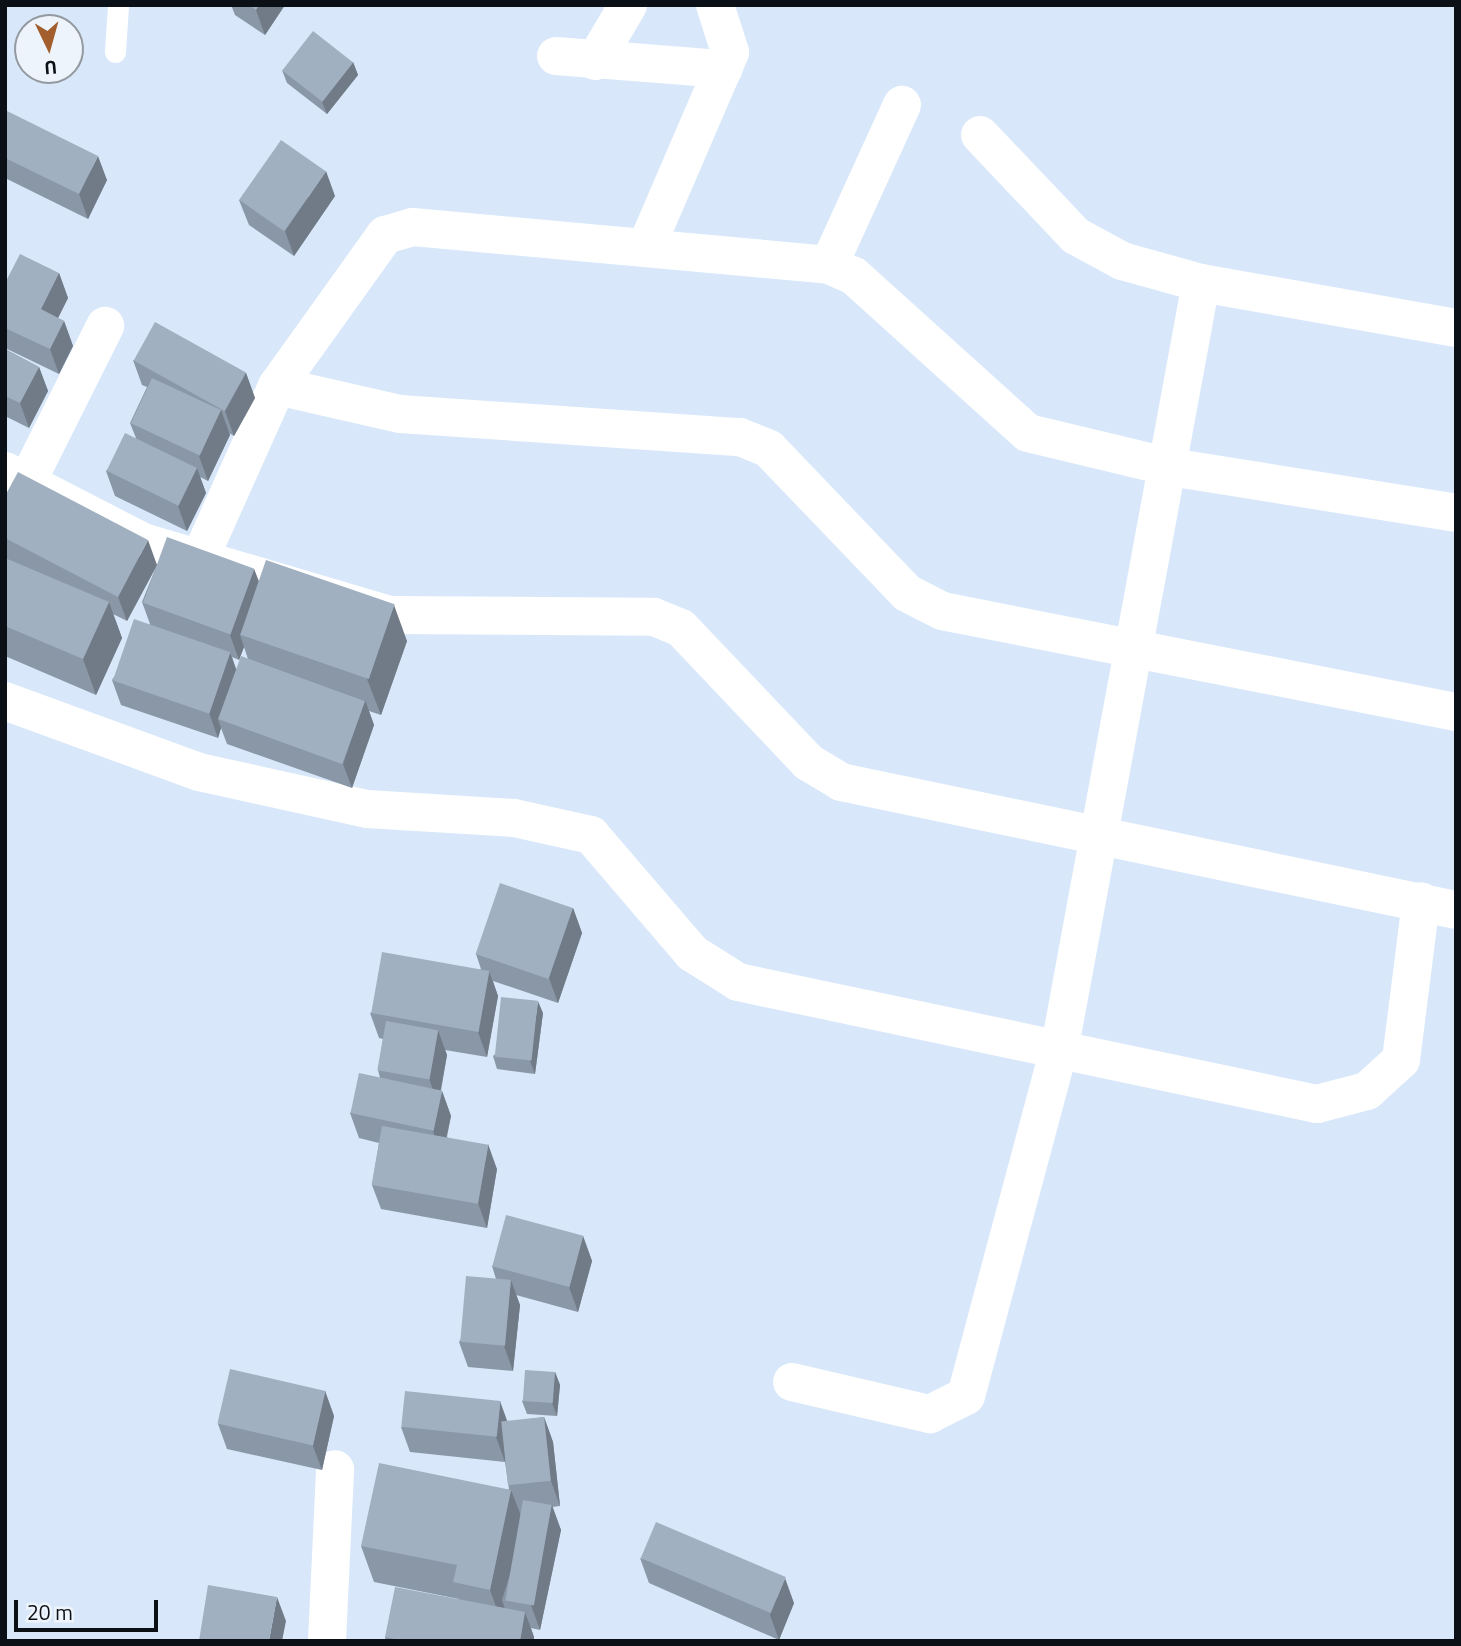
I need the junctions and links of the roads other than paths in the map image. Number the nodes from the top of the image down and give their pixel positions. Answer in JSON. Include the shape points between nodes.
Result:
{"nodes":[{"id":1,"x":118,"y":5,"type":"edge"},
{"id":2,"x":628,"y":5,"type":"edge"},
{"id":3,"x":715,"y":5,"type":"edge"},
{"id":4,"x":115,"y":52,"type":"dead end"},
{"id":5,"x":556,"y":56,"type":"dead end"},
{"id":6,"x":595,"y":61,"type":"junction"},
{"id":7,"x":723,"y":69,"type":"junction"},
{"id":8,"x":902,"y":105,"type":"dead end"},
{"id":9,"x":980,"y":135,"type":"dead end"},
{"id":10,"x":647,"y":244,"type":"junction"},
{"id":11,"x":828,"y":265,"type":"junction"},
{"id":12,"x":1201,"y":284,"type":"junction"},
{"id":13,"x":105,"y":326,"type":"dead end"},
{"id":14,"x":1456,"y":328,"type":"edge"},
{"id":15,"x":277,"y":386,"type":"junction"},
{"id":16,"x":1170,"y":467,"type":"junction"},
{"id":17,"x":15,"y":478,"type":"edge"},
{"id":18,"x":1456,"y":513,"type":"edge"},
{"id":19,"x":200,"y":558,"type":"junction"},
{"id":20,"x":1135,"y":651,"type":"junction"},
{"id":21,"x":5,"y":701,"type":"edge"},
{"id":22,"x":1456,"y":712,"type":"edge"},
{"id":23,"x":1100,"y":836,"type":"junction"},
{"id":24,"x":1438,"y":906,"type":"edge"},
{"id":25,"x":1060,"y":1046,"type":"junction"},
{"id":26,"x":792,"y":1382,"type":"dead end"},
{"id":27,"x":335,"y":1469,"type":"dead end"},
{"id":28,"x":327,"y":1641,"type":"edge"}],
"edges":[{"from":1,"to":4,"type":"lane"},
{"from":2,"to":6,"type":"street"},
{"from":3,"to":7,"type":"street","via":[[728,32]]},
{"from":5,"to":6,"type":"street"},
{"from":6,"to":7,"type":"street"},
{"from":7,"to":10,"type":"street"},
{"from":8,"to":11,"type":"street"},
{"from":9,"to":12,"type":"street","via":[[1076,236],[1122,261]]},
{"from":10,"to":11,"type":"street"},
{"from":10,"to":15,"type":"street","via":[[436,227],[385,235]]},
{"from":11,"to":16,"type":"street","via":[[854,276],[1028,433]]},
{"from":12,"to":14,"type":"street"},
{"from":12,"to":16,"type":"street"},
{"from":13,"to":17,"type":"street"},
{"from":15,"to":19,"type":"street"},
{"from":15,"to":20,"type":"street","via":[[400,414],[740,437],[769,449],[907,593],[942,611]]},
{"from":16,"to":18,"type":"street"},
{"from":16,"to":20,"type":"street"},
{"from":17,"to":19,"type":"street","via":[[143,542]]},
{"from":19,"to":23,"type":"street","via":[[390,615],[654,617],[681,628],[808,762],[841,782]]},
{"from":20,"to":22,"type":"street"},
{"from":20,"to":23,"type":"street"},
{"from":21,"to":25,"type":"street","via":[[212,775],[367,809],[514,818],[591,835],[692,953],[738,982]]},
{"from":23,"to":24,"type":"street"},
{"from":23,"to":25,"type":"street"},
{"from":24,"to":25,"type":"street","via":[[1401,1060],[1367,1090],[1317,1104]]},
{"from":25,"to":26,"type":"street","via":[[966,1396],[930,1414]]},
{"from":27,"to":28,"type":"street"}]}
